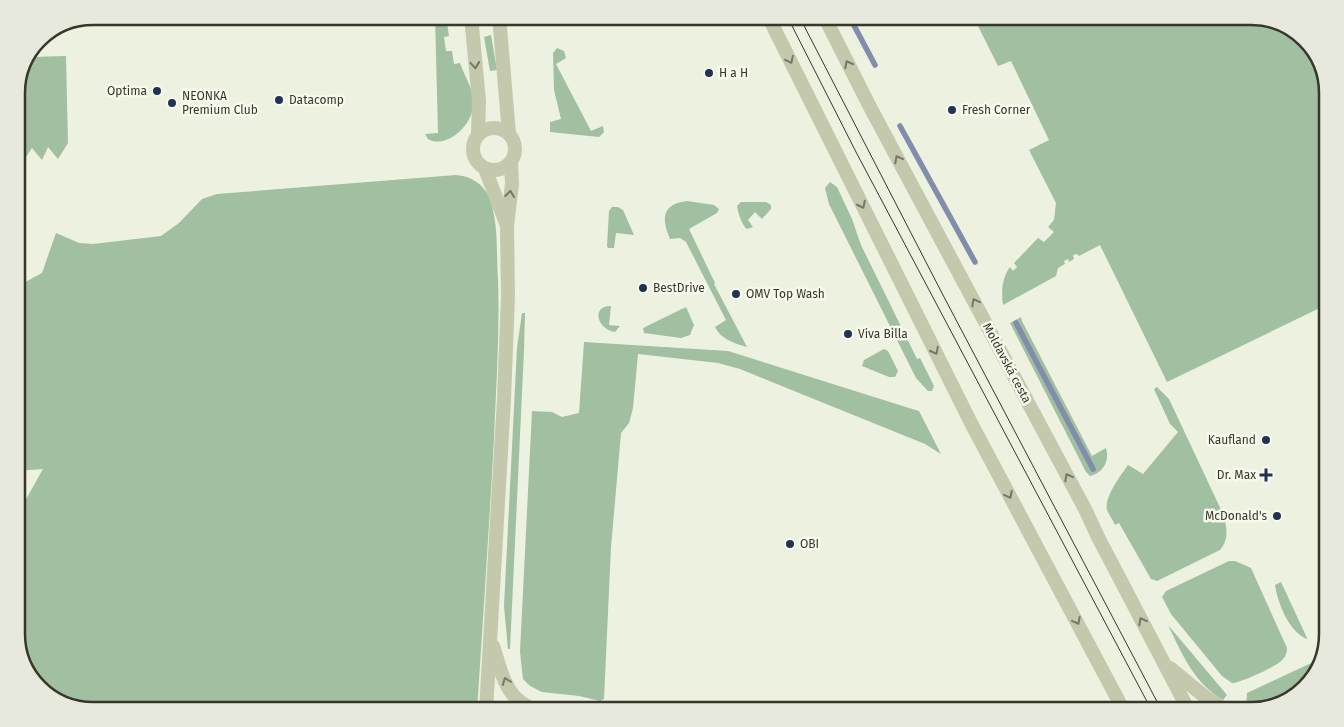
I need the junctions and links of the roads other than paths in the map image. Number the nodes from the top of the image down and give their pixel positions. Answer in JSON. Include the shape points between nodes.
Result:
{"nodes":[{"id":1,"x":472,"y":25,"type":"edge"},
{"id":2,"x":500,"y":25,"type":"edge"},
{"id":3,"x":772,"y":25,"type":"edge"},
{"id":4,"x":829,"y":25,"type":"edge"},
{"id":5,"x":478,"y":134,"type":"junction"},
{"id":6,"x":509,"y":134,"type":"junction"},
{"id":7,"x":511,"y":162,"type":"junction"},
{"id":8,"x":485,"y":169,"type":"junction"},
{"id":9,"x":507,"y":226,"type":"junction"},
{"id":10,"x":491,"y":640,"type":"junction"},
{"id":11,"x":1165,"y":664,"type":"junction"},
{"id":12,"x":1109,"y":683,"type":"junction"},
{"id":13,"x":487,"y":702,"type":"edge"},
{"id":14,"x":519,"y":702,"type":"edge"},
{"id":15,"x":1113,"y":702,"type":"edge"},
{"id":16,"x":1119,"y":702,"type":"edge"},
{"id":17,"x":1184,"y":702,"type":"edge"},
{"id":18,"x":1213,"y":702,"type":"edge"}],
"edges":[{"from":1,"to":5,"type":"street","one_way":true},
{"from":2,"to":6,"type":"street"},
{"from":3,"to":12,"type":"street","one_way":true,"via":[[971,423]]},
{"from":11,"to":4,"type":"street","name":"Moldavská cesta","one_way":true},
{"from":5,"to":6,"type":"street","via":[[497,128]]},
{"from":5,"to":8,"type":"street","via":[[472,146],[473,153]]},
{"from":6,"to":7,"type":"street","via":[[515,146]]},
{"from":7,"to":8,"type":"street","via":[[499,170]]},
{"from":9,"to":7,"type":"street","one_way":true},
{"from":8,"to":9,"type":"street"},
{"from":9,"to":10,"type":"street","via":[[508,295]]},
{"from":10,"to":13,"type":"street"},
{"from":14,"to":10,"type":"street","one_way":true,"via":[[506,684]]},
{"from":11,"to":17,"type":"street","name":"Moldavská cesta"},
{"from":11,"to":18,"type":"street"},
{"from":12,"to":15,"type":"street"},
{"from":12,"to":16,"type":"street"}]}
